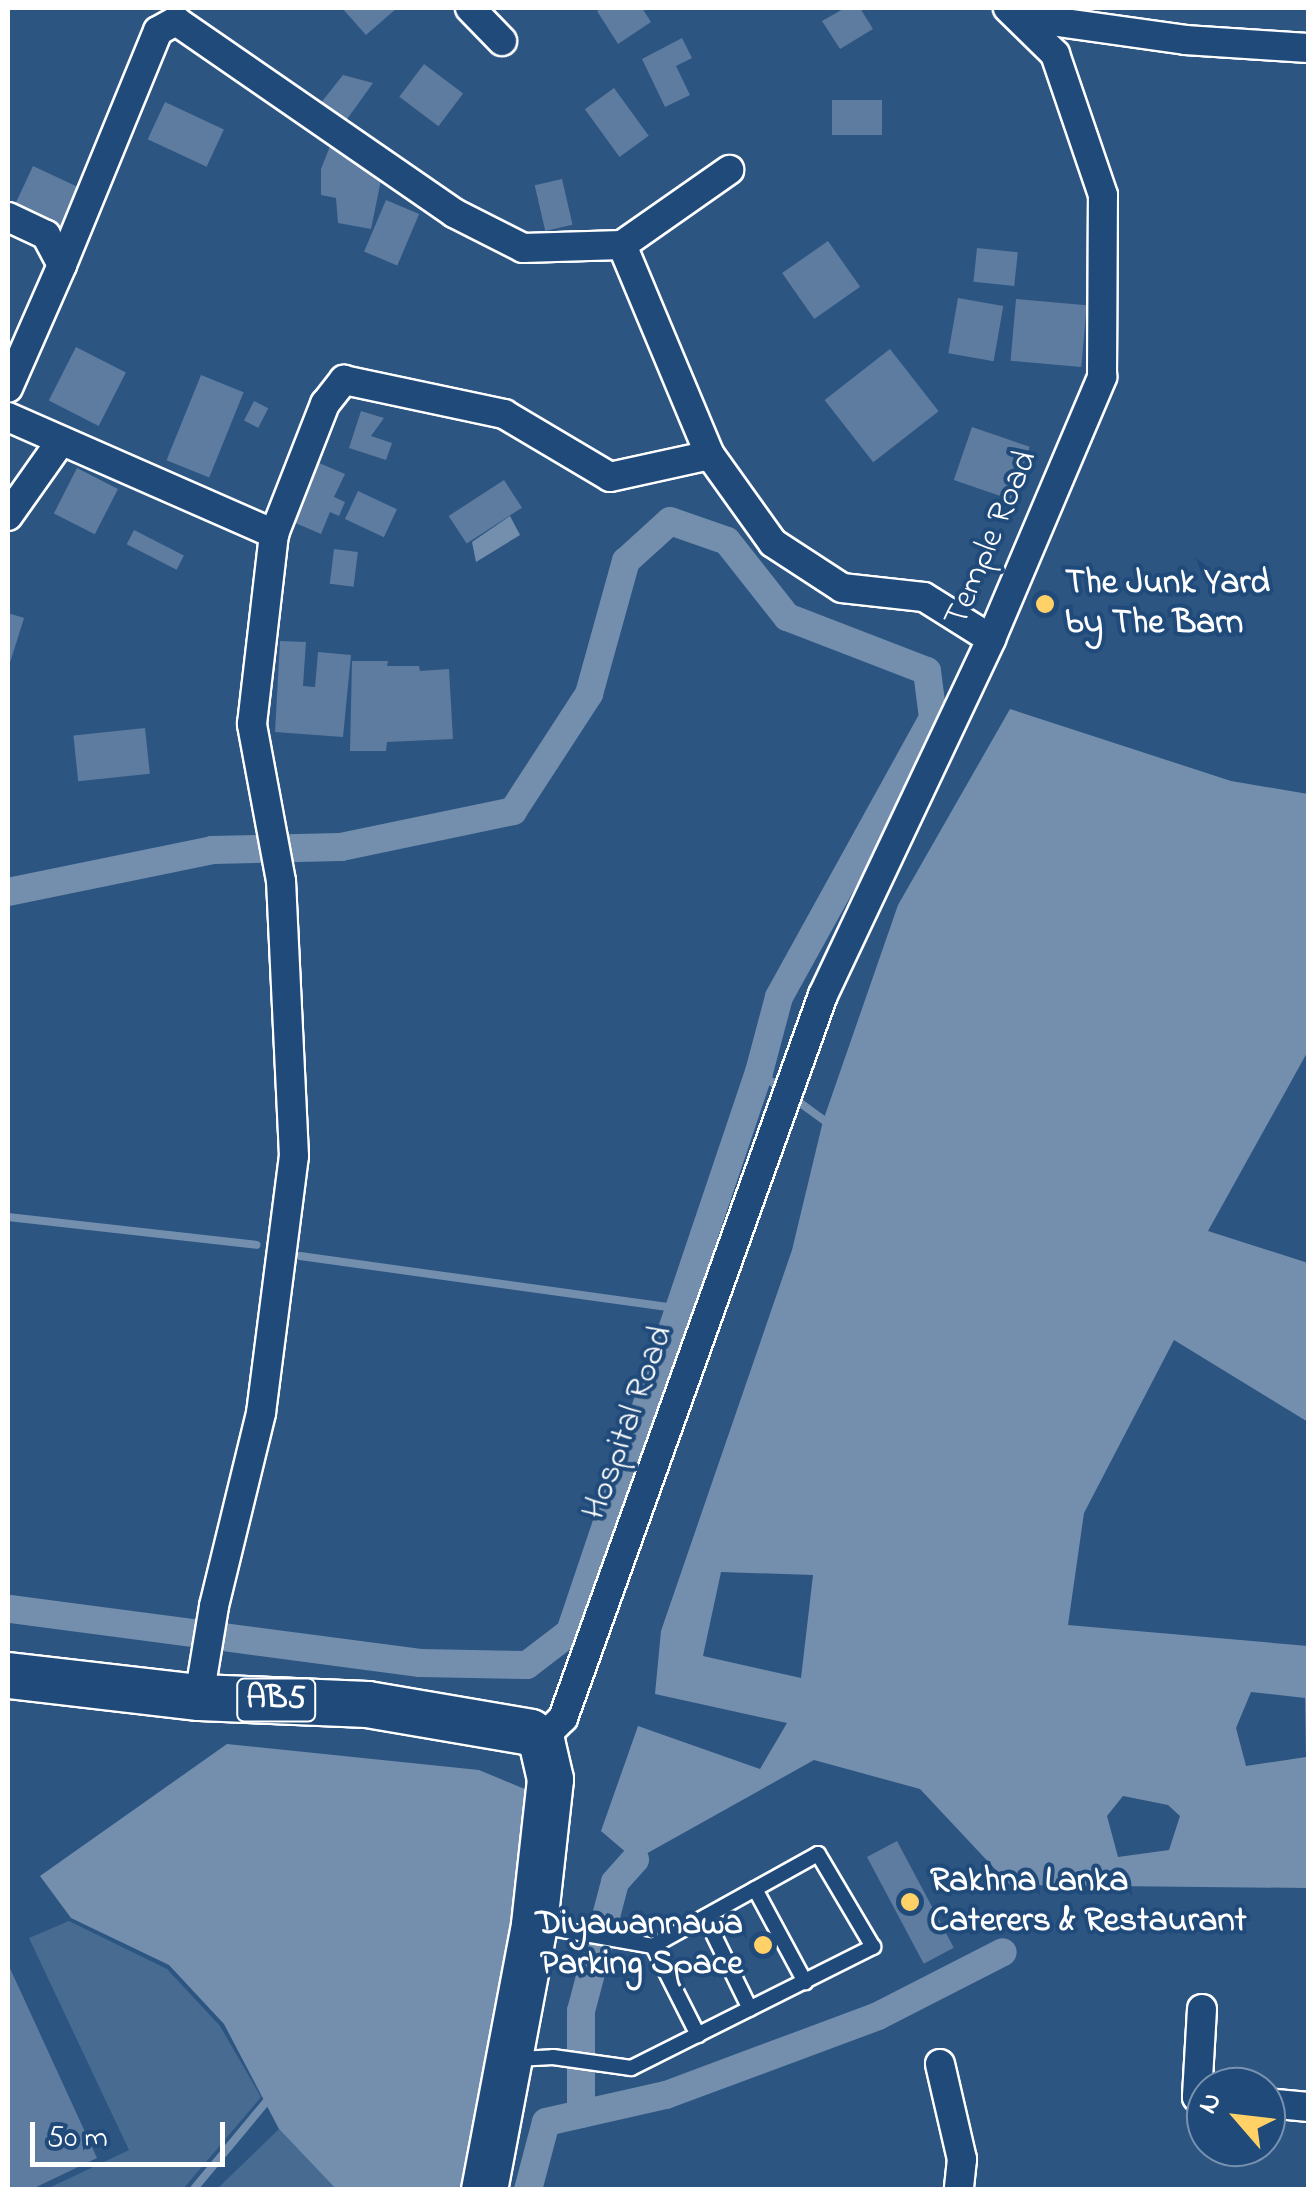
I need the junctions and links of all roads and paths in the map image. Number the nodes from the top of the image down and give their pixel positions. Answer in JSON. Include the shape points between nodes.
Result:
{"nodes":[{"id":1,"x":470,"y":8,"type":"edge"},
{"id":2,"x":1015,"y":12,"type":"edge"},
{"id":3,"x":502,"y":42,"type":"dead end"},
{"id":4,"x":1308,"y":48,"type":"edge"},
{"id":5,"x":729,"y":170,"type":"dead end"},
{"id":6,"x":8,"y":217,"type":"edge"},
{"id":7,"x":622,"y":245,"type":"junction"},
{"id":8,"x":62,"y":264,"type":"junction"},
{"id":9,"x":8,"y":388,"type":"edge"},
{"id":10,"x":8,"y":417,"type":"edge"},
{"id":11,"x":61,"y":440,"type":"junction"},
{"id":12,"x":710,"y":455,"type":"junction"},
{"id":13,"x":8,"y":516,"type":"edge"},
{"id":14,"x":274,"y":534,"type":"junction"},
{"id":15,"x":991,"y":639,"type":"junction"},
{"id":16,"x":775,"y":1123,"type":"joint"},
{"id":17,"x":8,"y":1675,"type":"edge"},
{"id":18,"x":199,"y":1697,"type":"junction"},
{"id":19,"x":541,"y":1740,"type":"junction"},
{"id":20,"x":755,"y":1889,"type":"junction"},
{"id":21,"x":704,"y":1917,"type":"junction"},
{"id":22,"x":552,"y":1928,"type":"junction"},
{"id":23,"x":653,"y":1946,"type":"junction"},
{"id":24,"x":805,"y":1982,"type":"junction"},
{"id":25,"x":750,"y":2009,"type":"junction"},
{"id":26,"x":1202,"y":2009,"type":"dead end"},
{"id":27,"x":698,"y":2035,"type":"junction"},
{"id":28,"x":532,"y":2058,"type":"junction"},
{"id":29,"x":940,"y":2064,"type":"dead end"},
{"id":30,"x":1199,"y":2067,"type":"edge"},
{"id":31,"x":484,"y":2190,"type":"edge"},
{"id":32,"x":959,"y":2190,"type":"edge"}],
"edges":[{"from":1,"to":3,"type":"street"},
{"from":2,"to":4,"type":"street","via":[[1185,40]]},
{"from":2,"to":15,"type":"street","name":"Temple Road","via":[[1055,54],[1103,195],[1102,377]]},
{"from":5,"to":7,"type":"street"},
{"from":6,"to":8,"type":"street","via":[[46,235]]},
{"from":7,"to":8,"type":"street","via":[[523,248],[454,213],[176,21],[158,31]]},
{"from":7,"to":12,"type":"street"},
{"from":8,"to":9,"type":"street"},
{"from":10,"to":11,"type":"street"},
{"from":11,"to":13,"type":"street"},
{"from":11,"to":14,"type":"street"},
{"from":12,"to":14,"type":"street","via":[[610,477],[504,414],[344,380],[325,404]]},
{"from":12,"to":15,"type":"street","via":[[773,543],[842,588],[924,597]]},
{"from":14,"to":18,"type":"street","via":[[252,724],[281,881],[294,1156],[261,1413]]},
{"from":15,"to":16,"type":"street","name":"Temple Road","via":[[809,1030]]},
{"from":16,"to":19,"type":"street","name":"Hospital Road","via":[[564,1718]]},
{"from":17,"to":18,"type":"main road","number":"AB5"},
{"from":18,"to":19,"type":"main road","number":"AB5","via":[[367,1704],[530,1732]]},
{"from":19,"to":22,"type":"main road","via":[[550,1779]]},
{"from":20,"to":21,"type":"lane"},
{"from":20,"to":24,"type":"lane"},
{"from":20,"to":24,"type":"lane","via":[[818,1854],[874,1948]]},
{"from":21,"to":23,"type":"lane"},
{"from":21,"to":25,"type":"lane"},
{"from":22,"to":23,"type":"lane"},
{"from":22,"to":28,"type":"main road"},
{"from":23,"to":27,"type":"lane"},
{"from":24,"to":25,"type":"lane"},
{"from":25,"to":27,"type":"lane"},
{"from":26,"to":30,"type":"street"},
{"from":27,"to":28,"type":"lane","via":[[631,2068]]},
{"from":28,"to":31,"type":"main road"},
{"from":29,"to":32,"type":"street","via":[[962,2159]]}]}
